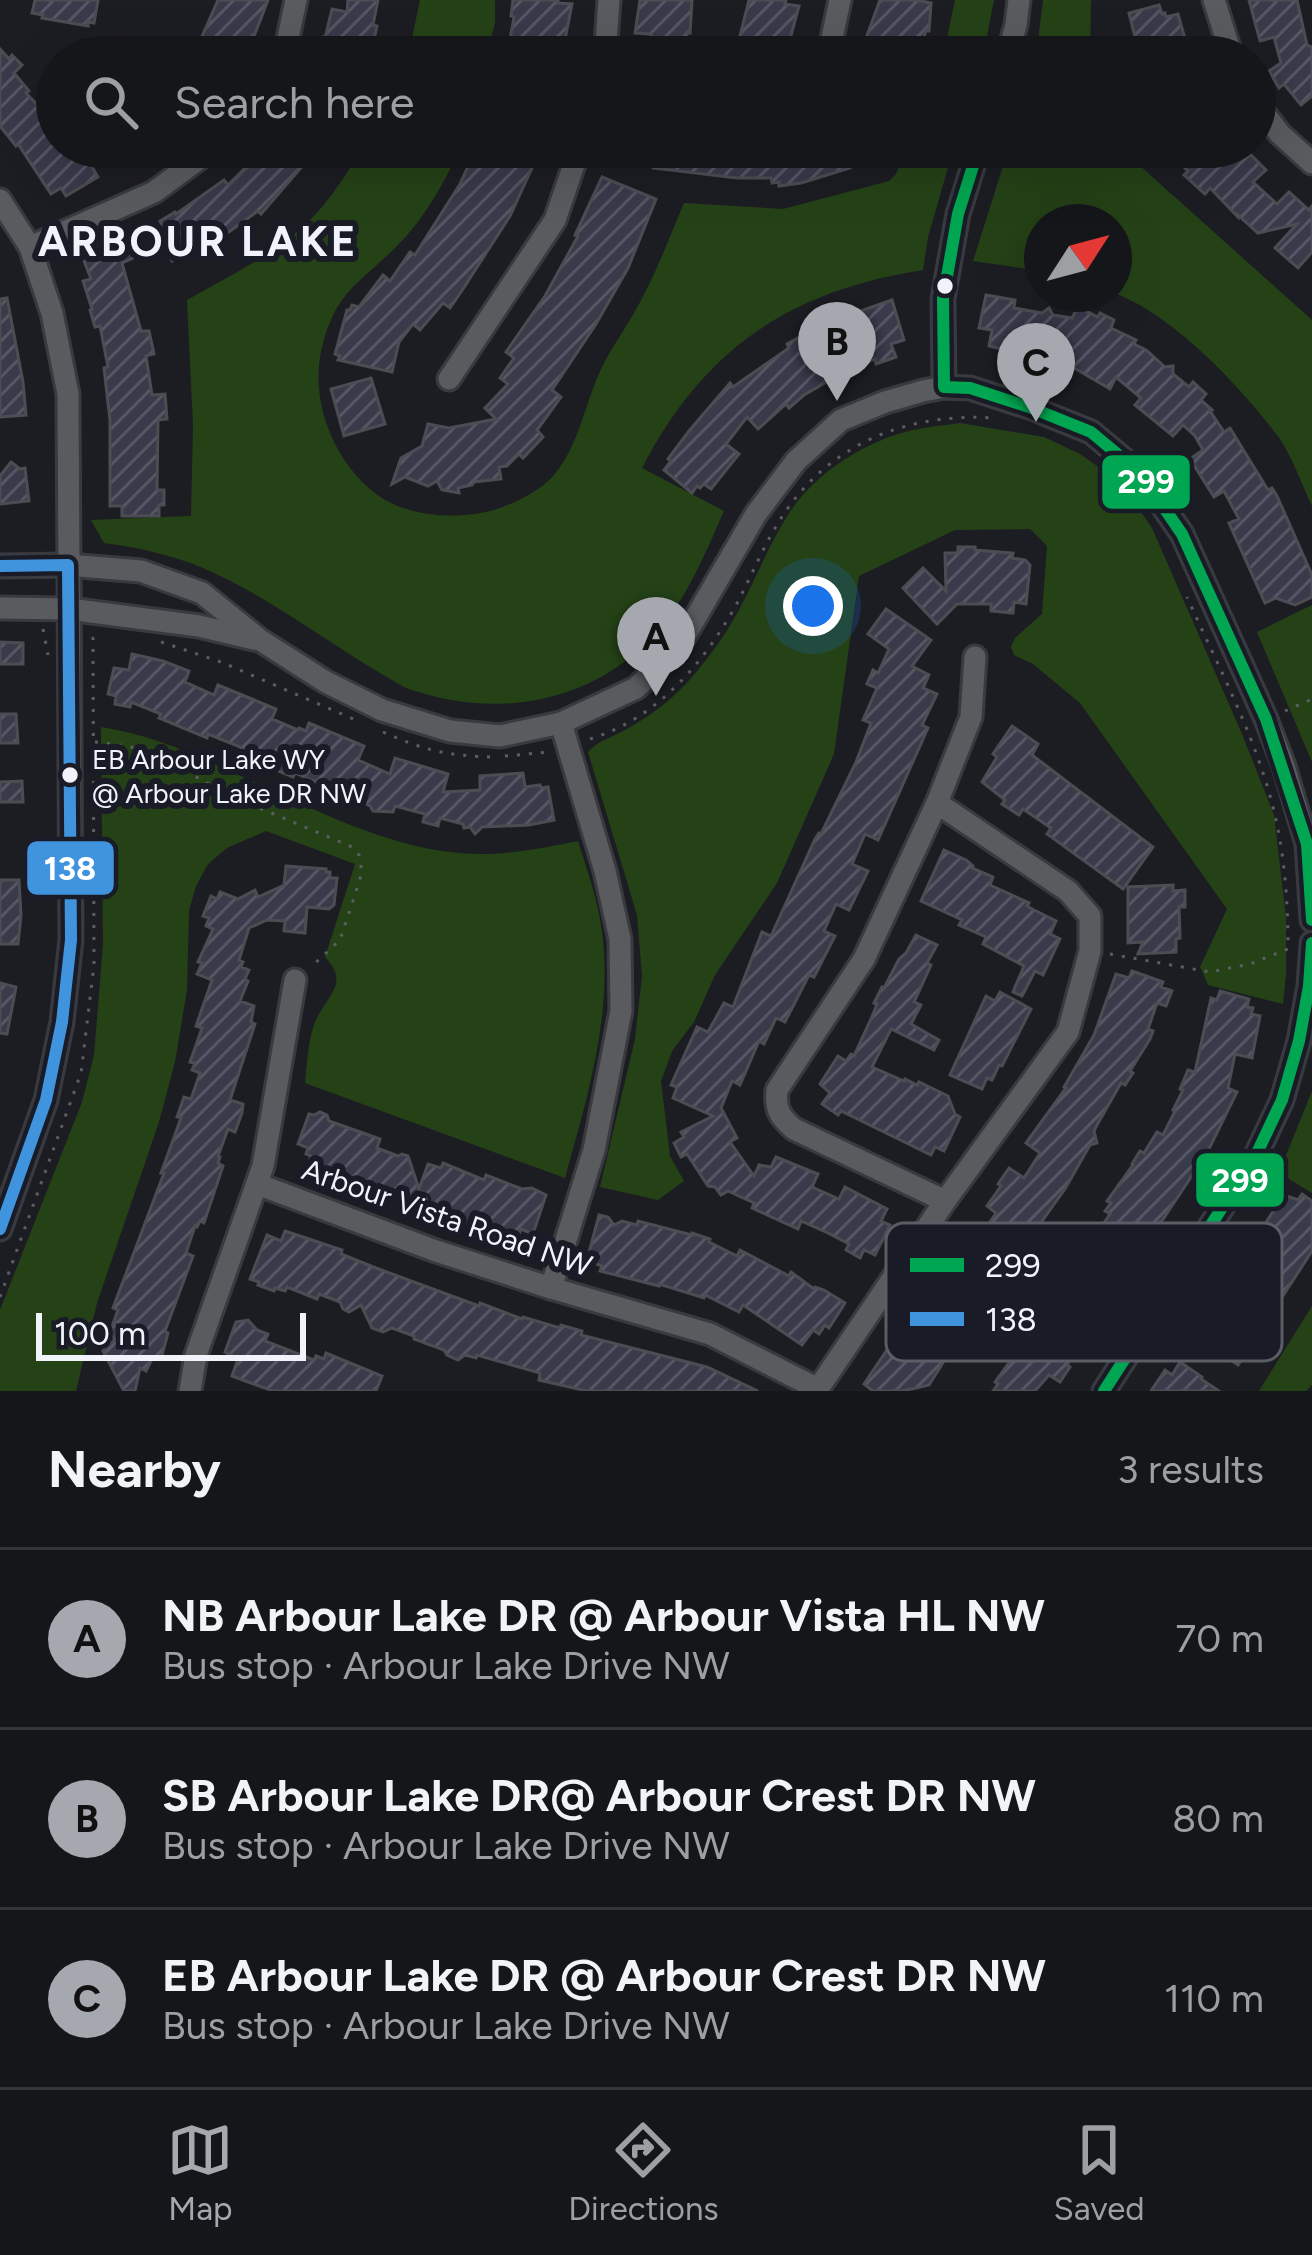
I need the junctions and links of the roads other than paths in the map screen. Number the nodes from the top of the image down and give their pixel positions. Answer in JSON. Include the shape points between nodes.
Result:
{"nodes":[{"id":1,"x":296,"y":0,"type":"edge"},
{"id":2,"x":609,"y":0,"type":"edge"},
{"id":3,"x":840,"y":0,"type":"edge"},
{"id":4,"x":1018,"y":0,"type":"edge"},
{"id":5,"x":1214,"y":0,"type":"edge"},
{"id":6,"x":288,"y":36,"type":"edge"},
{"id":7,"x":606,"y":36,"type":"edge"},
{"id":8,"x":832,"y":36,"type":"edge"},
{"id":9,"x":1013,"y":36,"type":"edge"},
{"id":10,"x":1225,"y":36,"type":"edge"},
{"id":11,"x":1276,"y":129,"type":"edge"},
{"id":12,"x":1312,"y":163,"type":"edge"},
{"id":13,"x":186,"y":168,"type":"edge"},
{"id":14,"x":573,"y":168,"type":"edge"},
{"id":15,"x":972,"y":168,"type":"edge"},
{"id":16,"x":0,"y":200,"type":"edge"},
{"id":17,"x":30,"y":247,"type":"junction"},
{"id":18,"x":449,"y":379,"type":"dead end"},
{"id":19,"x":944,"y":387,"type":"junction"},
{"id":20,"x":68,"y":565,"type":"junction"},
{"id":21,"x":0,"y":566,"type":"edge"},
{"id":22,"x":0,"y":608,"type":"edge"},
{"id":23,"x":69,"y":608,"type":"junction"},
{"id":24,"x":260,"y":640,"type":"junction"},
{"id":25,"x":975,"y":657,"type":"dead end"},
{"id":26,"x":561,"y":724,"type":"junction"},
{"id":27,"x":937,"y":803,"type":"junction"},
{"id":28,"x":1312,"y":920,"type":"edge"},
{"id":29,"x":1312,"y":943,"type":"edge"},
{"id":30,"x":295,"y":980,"type":"road end"},
{"id":31,"x":257,"y":1184,"type":"junction"},
{"id":32,"x":945,"y":1201,"type":"junction"},
{"id":33,"x":930,"y":1223,"type":"edge"},
{"id":34,"x":1212,"y":1223,"type":"edge"},
{"id":35,"x":0,"y":1229,"type":"edge"},
{"id":36,"x":551,"y":1288,"type":"junction"},
{"id":37,"x":886,"y":1288,"type":"edge"},
{"id":38,"x":1122,"y":1361,"type":"edge"},
{"id":39,"x":817,"y":1390,"type":"edge"},
{"id":40,"x":190,"y":1391,"type":"edge"},
{"id":41,"x":1103,"y":1391,"type":"edge"}],
"edges":[{"from":1,"to":6,"type":"street"},
{"from":2,"to":7,"type":"street"},
{"from":3,"to":8,"type":"street"},
{"from":4,"to":9,"type":"street"},
{"from":5,"to":10,"type":"street"},
{"from":11,"to":12,"type":"street"},
{"from":13,"to":17,"type":"street","via":[[154,192]]},
{"from":14,"to":18,"type":"street","via":[[555,220]]},
{"from":15,"to":19,"type":"street","via":[[943,299]]},
{"from":16,"to":17,"type":"street"},
{"from":17,"to":20,"type":"street","via":[[68,394]]},
{"from":19,"to":26,"type":"street","via":[[841,419],[756,514],[679,646],[636,688]]},
{"from":19,"to":28,"type":"street","via":[[970,388],[1091,432],[1140,473],[1182,534],[1272,735],[1307,844]]},
{"from":20,"to":21,"type":"street"},
{"from":20,"to":23,"type":"street"},
{"from":20,"to":24,"type":"street","via":[[141,571],[202,593]]},
{"from":22,"to":23,"type":"street"},
{"from":23,"to":24,"type":"street"},
{"from":23,"to":35,"type":"street","via":[[71,940],[62,1022],[46,1100]]},
{"from":24,"to":26,"type":"street","via":[[382,710],[450,731],[500,736]]},
{"from":25,"to":27,"type":"street","via":[[971,717]]},
{"from":26,"to":36,"type":"street","via":[[620,938],[621,1011],[594,1150]]},
{"from":27,"to":32,"type":"street","via":[[1068,891],[1090,916],[1090,951],[1068,1032]]},
{"from":27,"to":32,"type":"street","via":[[864,959],[776,1103],[794,1129]]},
{"from":29,"to":34,"type":"street","via":[[1282,1100]]},
{"from":30,"to":31,"type":"street"},
{"from":31,"to":36,"type":"street","name":"Arbour Vista Road NW"},
{"from":31,"to":40,"type":"street","name":"Arbour Vista Road NW"},
{"from":32,"to":33,"type":"street"},
{"from":36,"to":39,"type":"street","name":"Arbour Vista Road NW","via":[[710,1334]]},
{"from":37,"to":39,"type":"street"},
{"from":38,"to":41,"type":"street"}]}
